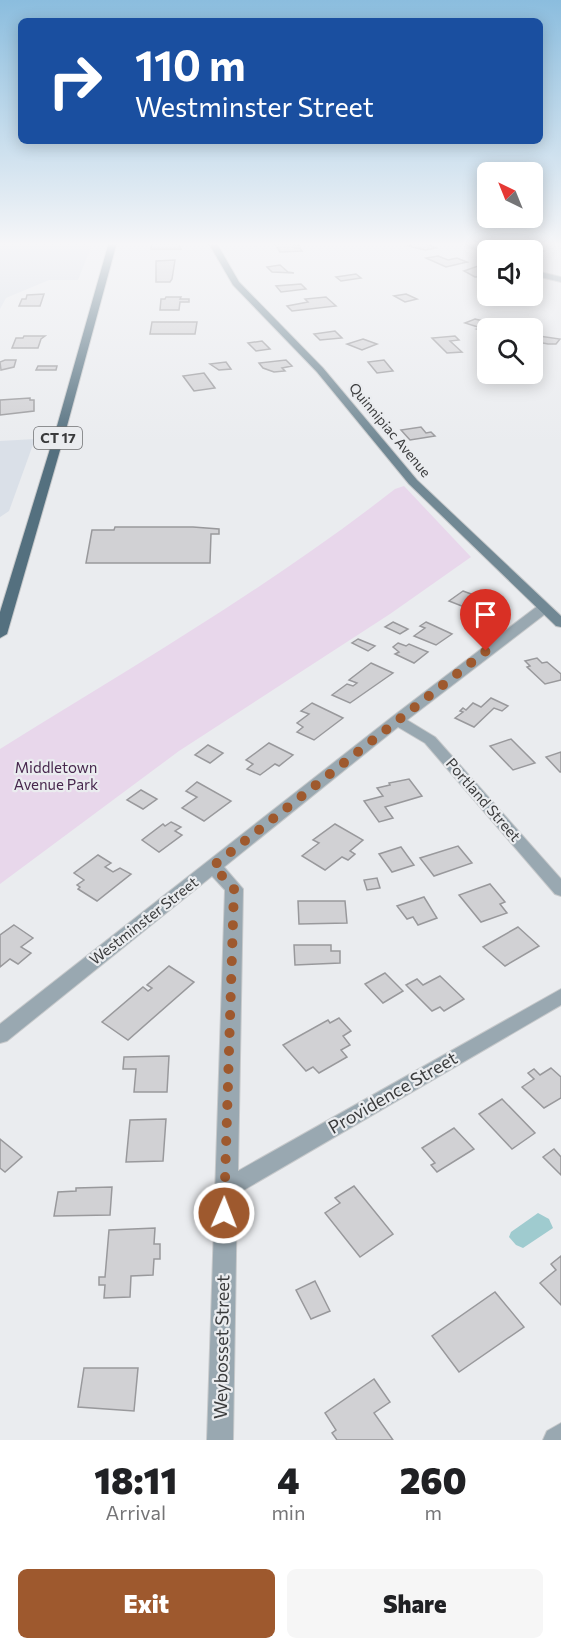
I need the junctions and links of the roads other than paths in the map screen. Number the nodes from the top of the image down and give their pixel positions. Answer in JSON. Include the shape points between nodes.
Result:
{"nodes":[{"id":1,"x":94,"y":309,"type":"edge"},
{"id":2,"x":261,"y":309,"type":"edge"},
{"id":3,"x":544,"y":608,"type":"junction"},
{"id":4,"x":561,"y":622,"type":"edge"},
{"id":5,"x":0,"y":634,"type":"edge"},
{"id":6,"x":397,"y":720,"type":"junction"},
{"id":7,"x":213,"y":866,"type":"junction"},
{"id":8,"x":561,"y":890,"type":"edge"},
{"id":9,"x":561,"y":996,"type":"edge"},
{"id":10,"x":0,"y":1035,"type":"edge"},
{"id":11,"x":225,"y":1190,"type":"junction"},
{"id":12,"x":561,"y":1436,"type":"edge"},
{"id":13,"x":220,"y":1440,"type":"edge"},
{"id":14,"x":556,"y":1440,"type":"edge"}],
"edges":[{"from":1,"to":5,"type":"main road","number":"CT 17"},
{"from":2,"to":3,"type":"main road","name":"Quinnipiac Avenue","via":[[320,370],[413,482]]},
{"from":3,"to":4,"type":"main road","name":"Quinnipiac Avenue"},
{"from":3,"to":6,"type":"street","name":"Westminster Street"},
{"from":6,"to":7,"type":"street","name":"Westminster Street"},
{"from":6,"to":8,"type":"street","name":"Portland Street","via":[[430,740]]},
{"from":7,"to":10,"type":"street","name":"Westminster Street"},
{"from":7,"to":11,"type":"street","name":"Weybosset Street","via":[[234,889]]},
{"from":9,"to":11,"type":"street","name":"Providence Street"},
{"from":11,"to":13,"type":"street","name":"Weybosset Street"},
{"from":12,"to":14,"type":"street"}]}
